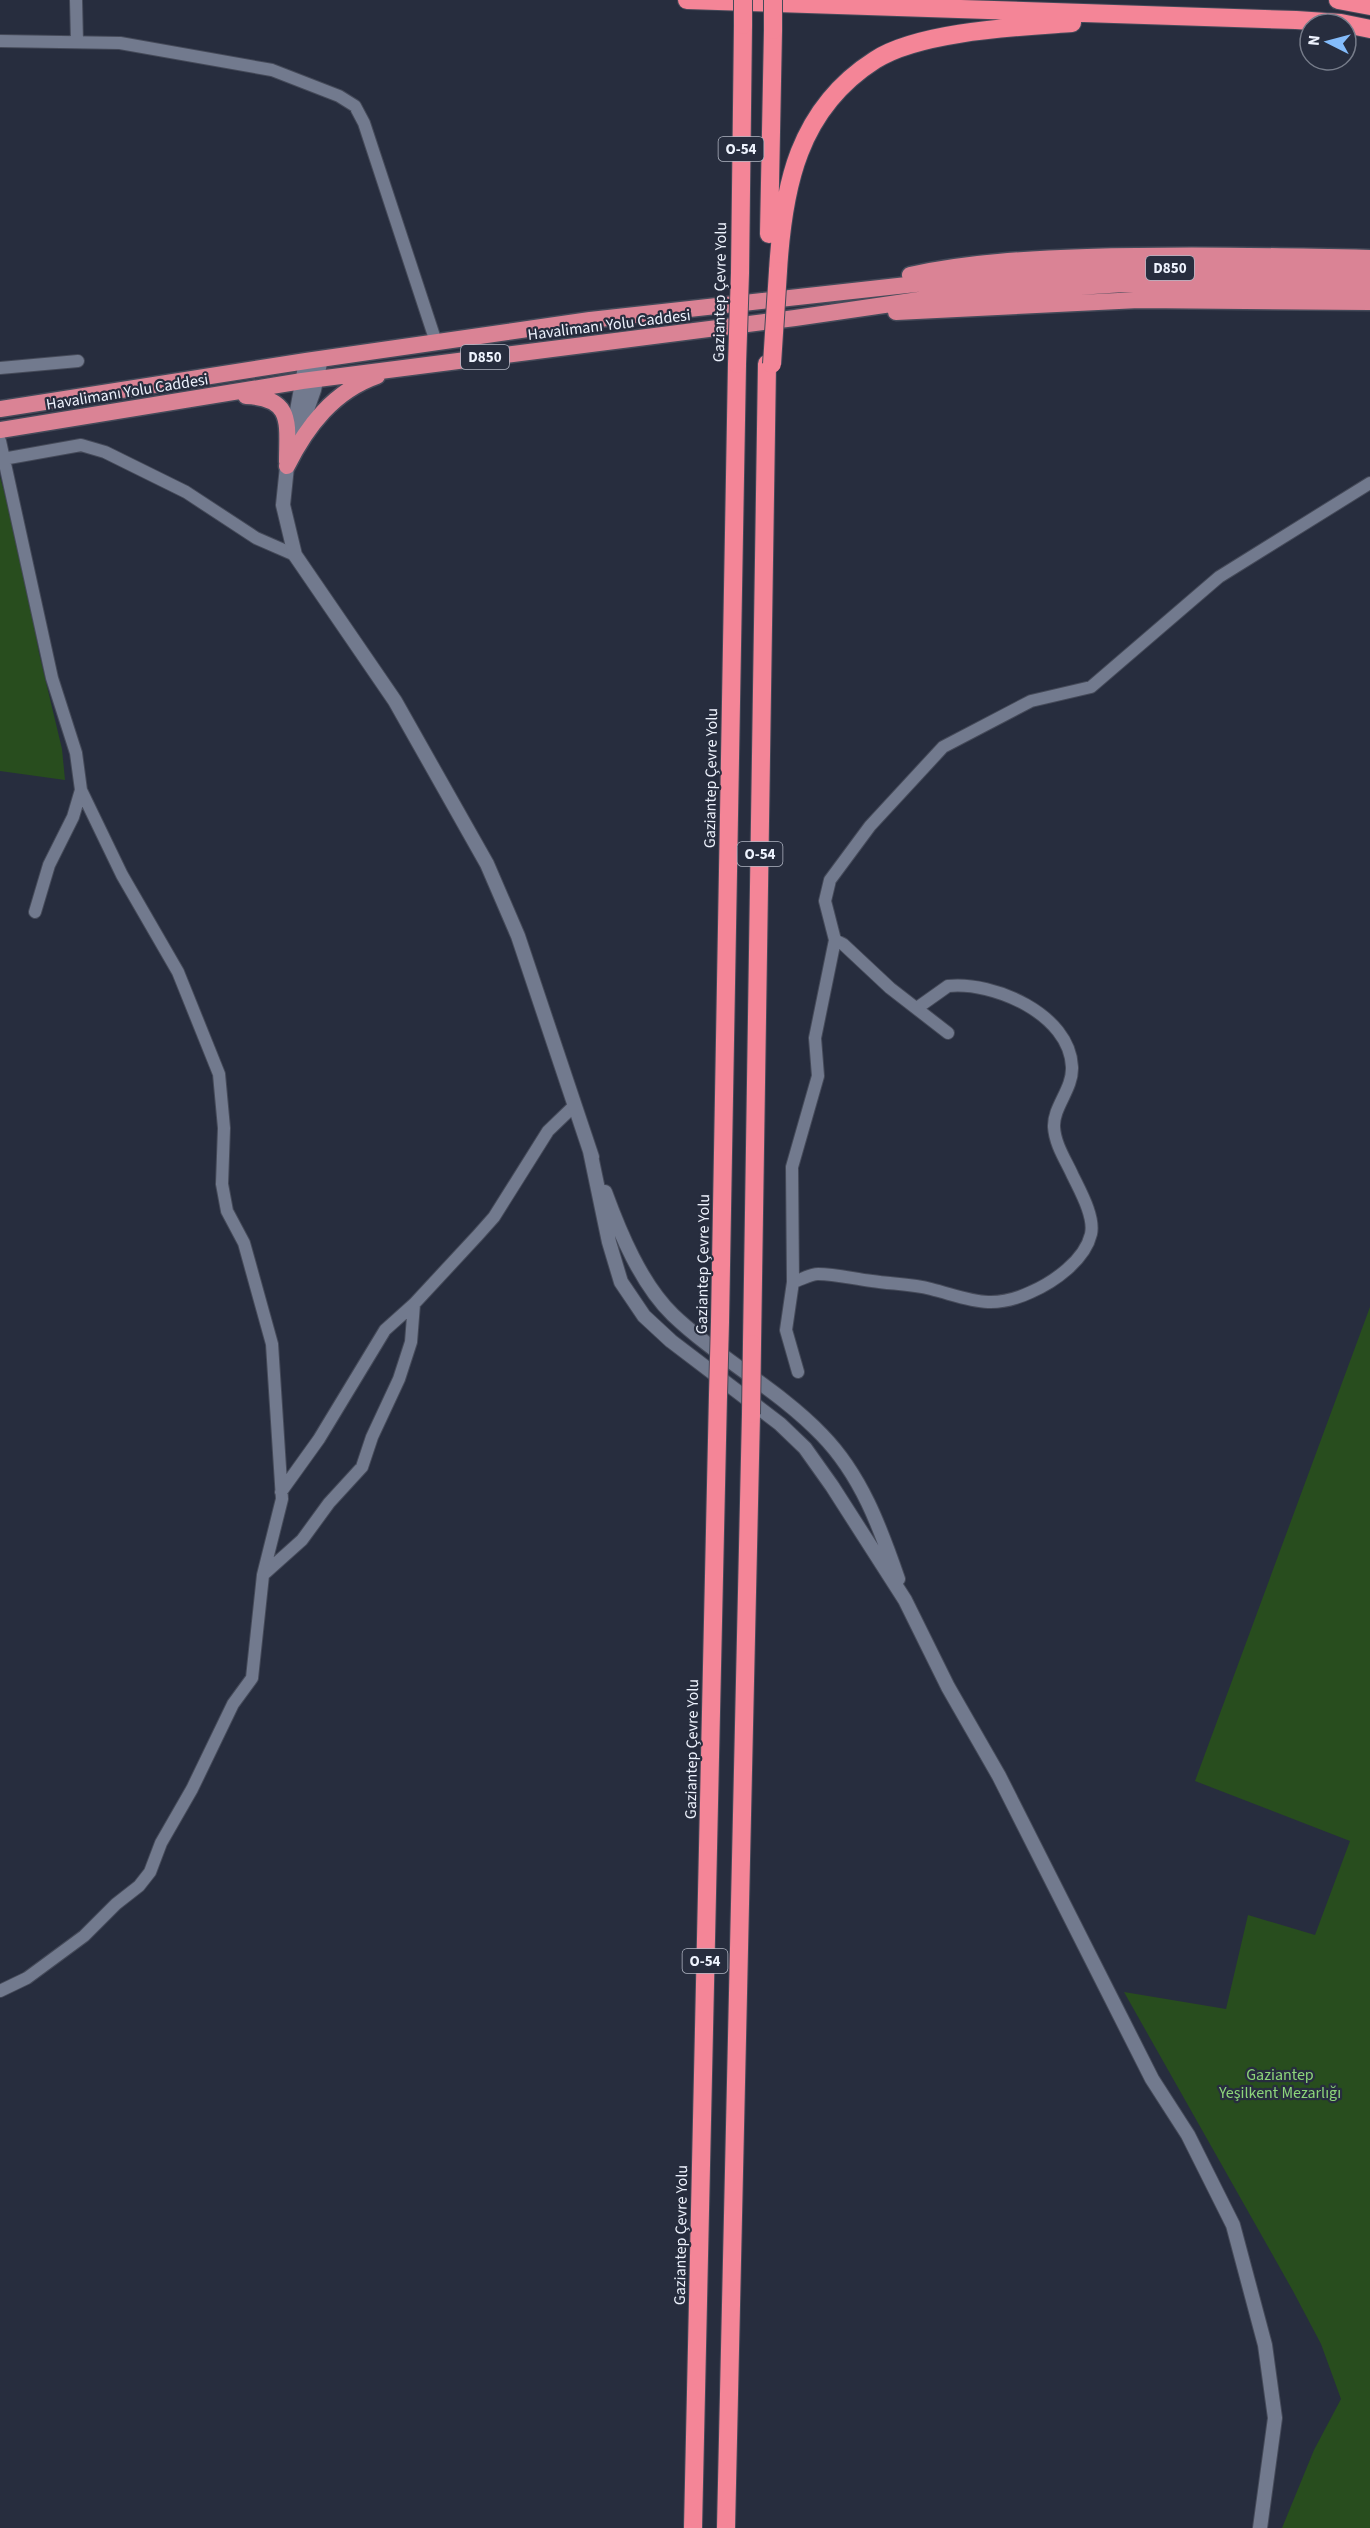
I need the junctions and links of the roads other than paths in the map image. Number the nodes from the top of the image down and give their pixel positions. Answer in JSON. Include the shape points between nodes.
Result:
{"nodes":[{"id":1,"x":76,"y":0,"type":"edge"},
{"id":2,"x":687,"y":0,"type":"edge"},
{"id":3,"x":743,"y":0,"type":"edge"},
{"id":4,"x":773,"y":0,"type":"edge"},
{"id":5,"x":1338,"y":0,"type":"edge"},
{"id":6,"x":1370,"y":6,"type":"edge"},
{"id":7,"x":1212,"y":18,"type":"junction"},
{"id":8,"x":1370,"y":29,"type":"edge"},
{"id":9,"x":0,"y":41,"type":"edge"},
{"id":10,"x":77,"y":42,"type":"junction"},
{"id":11,"x":1370,"y":258,"type":"edge"},
{"id":12,"x":1370,"y":270,"type":"edge"},
{"id":13,"x":773,"y":273,"type":"junction"},
{"id":14,"x":1370,"y":286,"type":"edge"},
{"id":15,"x":865,"y":289,"type":"junction"},
{"id":16,"x":1370,"y":302,"type":"edge"},
{"id":17,"x":824,"y":314,"type":"junction"},
{"id":18,"x":436,"y":342,"type":"junction"},
{"id":19,"x":313,"y":360,"type":"junction"},
{"id":20,"x":78,"y":361,"type":"dead end"},
{"id":21,"x":0,"y":368,"type":"edge"},
{"id":22,"x":397,"y":369,"type":"junction"},
{"id":23,"x":309,"y":380,"type":"junction"},
{"id":24,"x":209,"y":395,"type":"junction"},
{"id":25,"x":0,"y":409,"type":"edge"},
{"id":26,"x":0,"y":430,"type":"edge"},
{"id":27,"x":0,"y":441,"type":"edge"},
{"id":28,"x":3,"y":459,"type":"junction"},
{"id":29,"x":287,"y":465,"type":"junction"},
{"id":30,"x":1370,"y":483,"type":"edge"},
{"id":31,"x":295,"y":555,"type":"junction"},
{"id":32,"x":81,"y":790,"type":"junction"},
{"id":33,"x":35,"y":912,"type":"dead end"},
{"id":34,"x":835,"y":940,"type":"junction"},
{"id":35,"x":917,"y":1008,"type":"junction"},
{"id":36,"x":948,"y":1033,"type":"dead end"},
{"id":37,"x":575,"y":1105,"type":"junction"},
{"id":38,"x":590,"y":1151,"type":"junction"},
{"id":39,"x":793,"y":1282,"type":"junction"},
{"id":40,"x":414,"y":1304,"type":"junction"},
{"id":41,"x":798,"y":1372,"type":"dead end"},
{"id":42,"x":281,"y":1492,"type":"junction"},
{"id":43,"x":263,"y":1575,"type":"junction"},
{"id":44,"x":905,"y":1600,"type":"junction"},
{"id":45,"x":0,"y":1991,"type":"edge"},
{"id":46,"x":693,"y":2528,"type":"edge"},
{"id":47,"x":726,"y":2528,"type":"edge"},
{"id":48,"x":1260,"y":2528,"type":"edge"}],
"edges":[{"from":1,"to":10,"type":"street"},
{"from":2,"to":7,"type":"highway"},
{"from":3,"to":46,"type":"highway","name":"Gaziantep Çevre Yolu","number":"O-54","bridge":true,"via":[[720,1322]]},
{"from":4,"to":13,"type":"highway","number":"O-54","bridge":true},
{"from":5,"to":6,"type":"highway"},
{"from":7,"to":8,"type":"highway","via":[[1324,22]]},
{"from":7,"to":13,"type":"highway","via":[[1111,20],[1011,28],[938,39],[876,59],[843,85],[818,114],[801,144],[788,181]]},
{"from":9,"to":10,"type":"street"},
{"from":10,"to":18,"type":"street","via":[[120,43],[272,70],[355,106]]},
{"from":11,"to":15,"type":"highway","via":[[1058,258],[931,270]]},
{"from":12,"to":15,"type":"highway","name":"Havalimanı Yolu Caddesi","number":"D850","via":[[1133,268]]},
{"from":13,"to":47,"type":"highway","number":"O-54","bridge":true,"via":[[766,412],[752,1414]]},
{"from":14,"to":17,"type":"highway","name":"Havalimanı Yolu Caddesi","number":"D850","via":[[1199,283],[1047,287],[953,295]]},
{"from":15,"to":18,"type":"highway","name":"Havalimanı Yolu Caddesi","number":"D850"},
{"from":16,"to":17,"type":"highway","via":[[1139,300]]},
{"from":17,"to":22,"type":"highway","name":"Havalimanı Yolu Caddesi","number":"D850"},
{"from":18,"to":19,"type":"highway","name":"Havalimanı Yolu Caddesi","number":"D850"},
{"from":19,"to":23,"type":"street"},
{"from":19,"to":25,"type":"highway","name":"Havalimanı Yolu Caddesi","number":"D850"},
{"from":20,"to":21,"type":"street"},
{"from":22,"to":23,"type":"highway","name":"Havalimanı Yolu Caddesi","number":"D850"},
{"from":22,"to":29,"type":"highway","via":[[342,394],[300,438]]},
{"from":23,"to":24,"type":"highway","name":"Havalimanı Yolu Caddesi","number":"D850"},
{"from":23,"to":29,"type":"street"},
{"from":24,"to":26,"type":"highway","name":"Havalimanı Yolu Caddesi","number":"D850"},
{"from":24,"to":29,"type":"highway","via":[[273,399],[281,407],[287,424]]},
{"from":27,"to":28,"type":"street"},
{"from":28,"to":31,"type":"street","via":[[81,445],[105,452],[186,492],[256,538]]},
{"from":28,"to":32,"type":"street","via":[[52,678],[76,753]]},
{"from":29,"to":31,"type":"street","via":[[283,505]]},
{"from":30,"to":34,"type":"street","via":[[1218,577],[1091,687],[1031,701],[943,747],[870,826],[830,880],[825,901]]},
{"from":31,"to":37,"type":"street","via":[[394,701],[487,864],[518,936]]},
{"from":32,"to":33,"type":"street","via":[[73,817],[49,865]]},
{"from":32,"to":42,"type":"street","via":[[178,972],[219,1074],[224,1128],[222,1184],[227,1211],[244,1243],[272,1344]]},
{"from":34,"to":35,"type":"street"},
{"from":34,"to":39,"type":"street","via":[[815,1038],[818,1076],[792,1167]]},
{"from":35,"to":36,"type":"street"},
{"from":35,"to":39,"type":"street","via":[[948,986],[966,986],[1028,1005],[1057,1029],[1072,1067],[1054,1125],[1055,1136],[1080,1191],[1091,1234],[1072,1265],[1050,1282],[1030,1293],[996,1303],[979,1303],[928,1288],[837,1276],[816,1274]]},
{"from":37,"to":38,"type":"street"},
{"from":37,"to":40,"type":"street","via":[[548,1131],[494,1217]]},
{"from":38,"to":44,"type":"street","via":[[639,1267],[672,1315],[822,1434],[846,1464],[883,1535]]},
{"from":38,"to":44,"type":"street","via":[[621,1282],[644,1316],[805,1448]]},
{"from":39,"to":41,"type":"street","via":[[786,1330]]},
{"from":40,"to":42,"type":"street","via":[[385,1330],[319,1439]]},
{"from":40,"to":43,"type":"street","via":[[411,1342],[362,1467],[302,1540]]},
{"from":42,"to":43,"type":"street","via":[[275,1535]]},
{"from":43,"to":45,"type":"street","via":[[252,1678],[233,1704],[150,1872],[84,1936],[27,1978]]},
{"from":44,"to":48,"type":"street","via":[[1152,2079],[1188,2135],[1233,2225],[1261,2327],[1275,2418]]}]}
